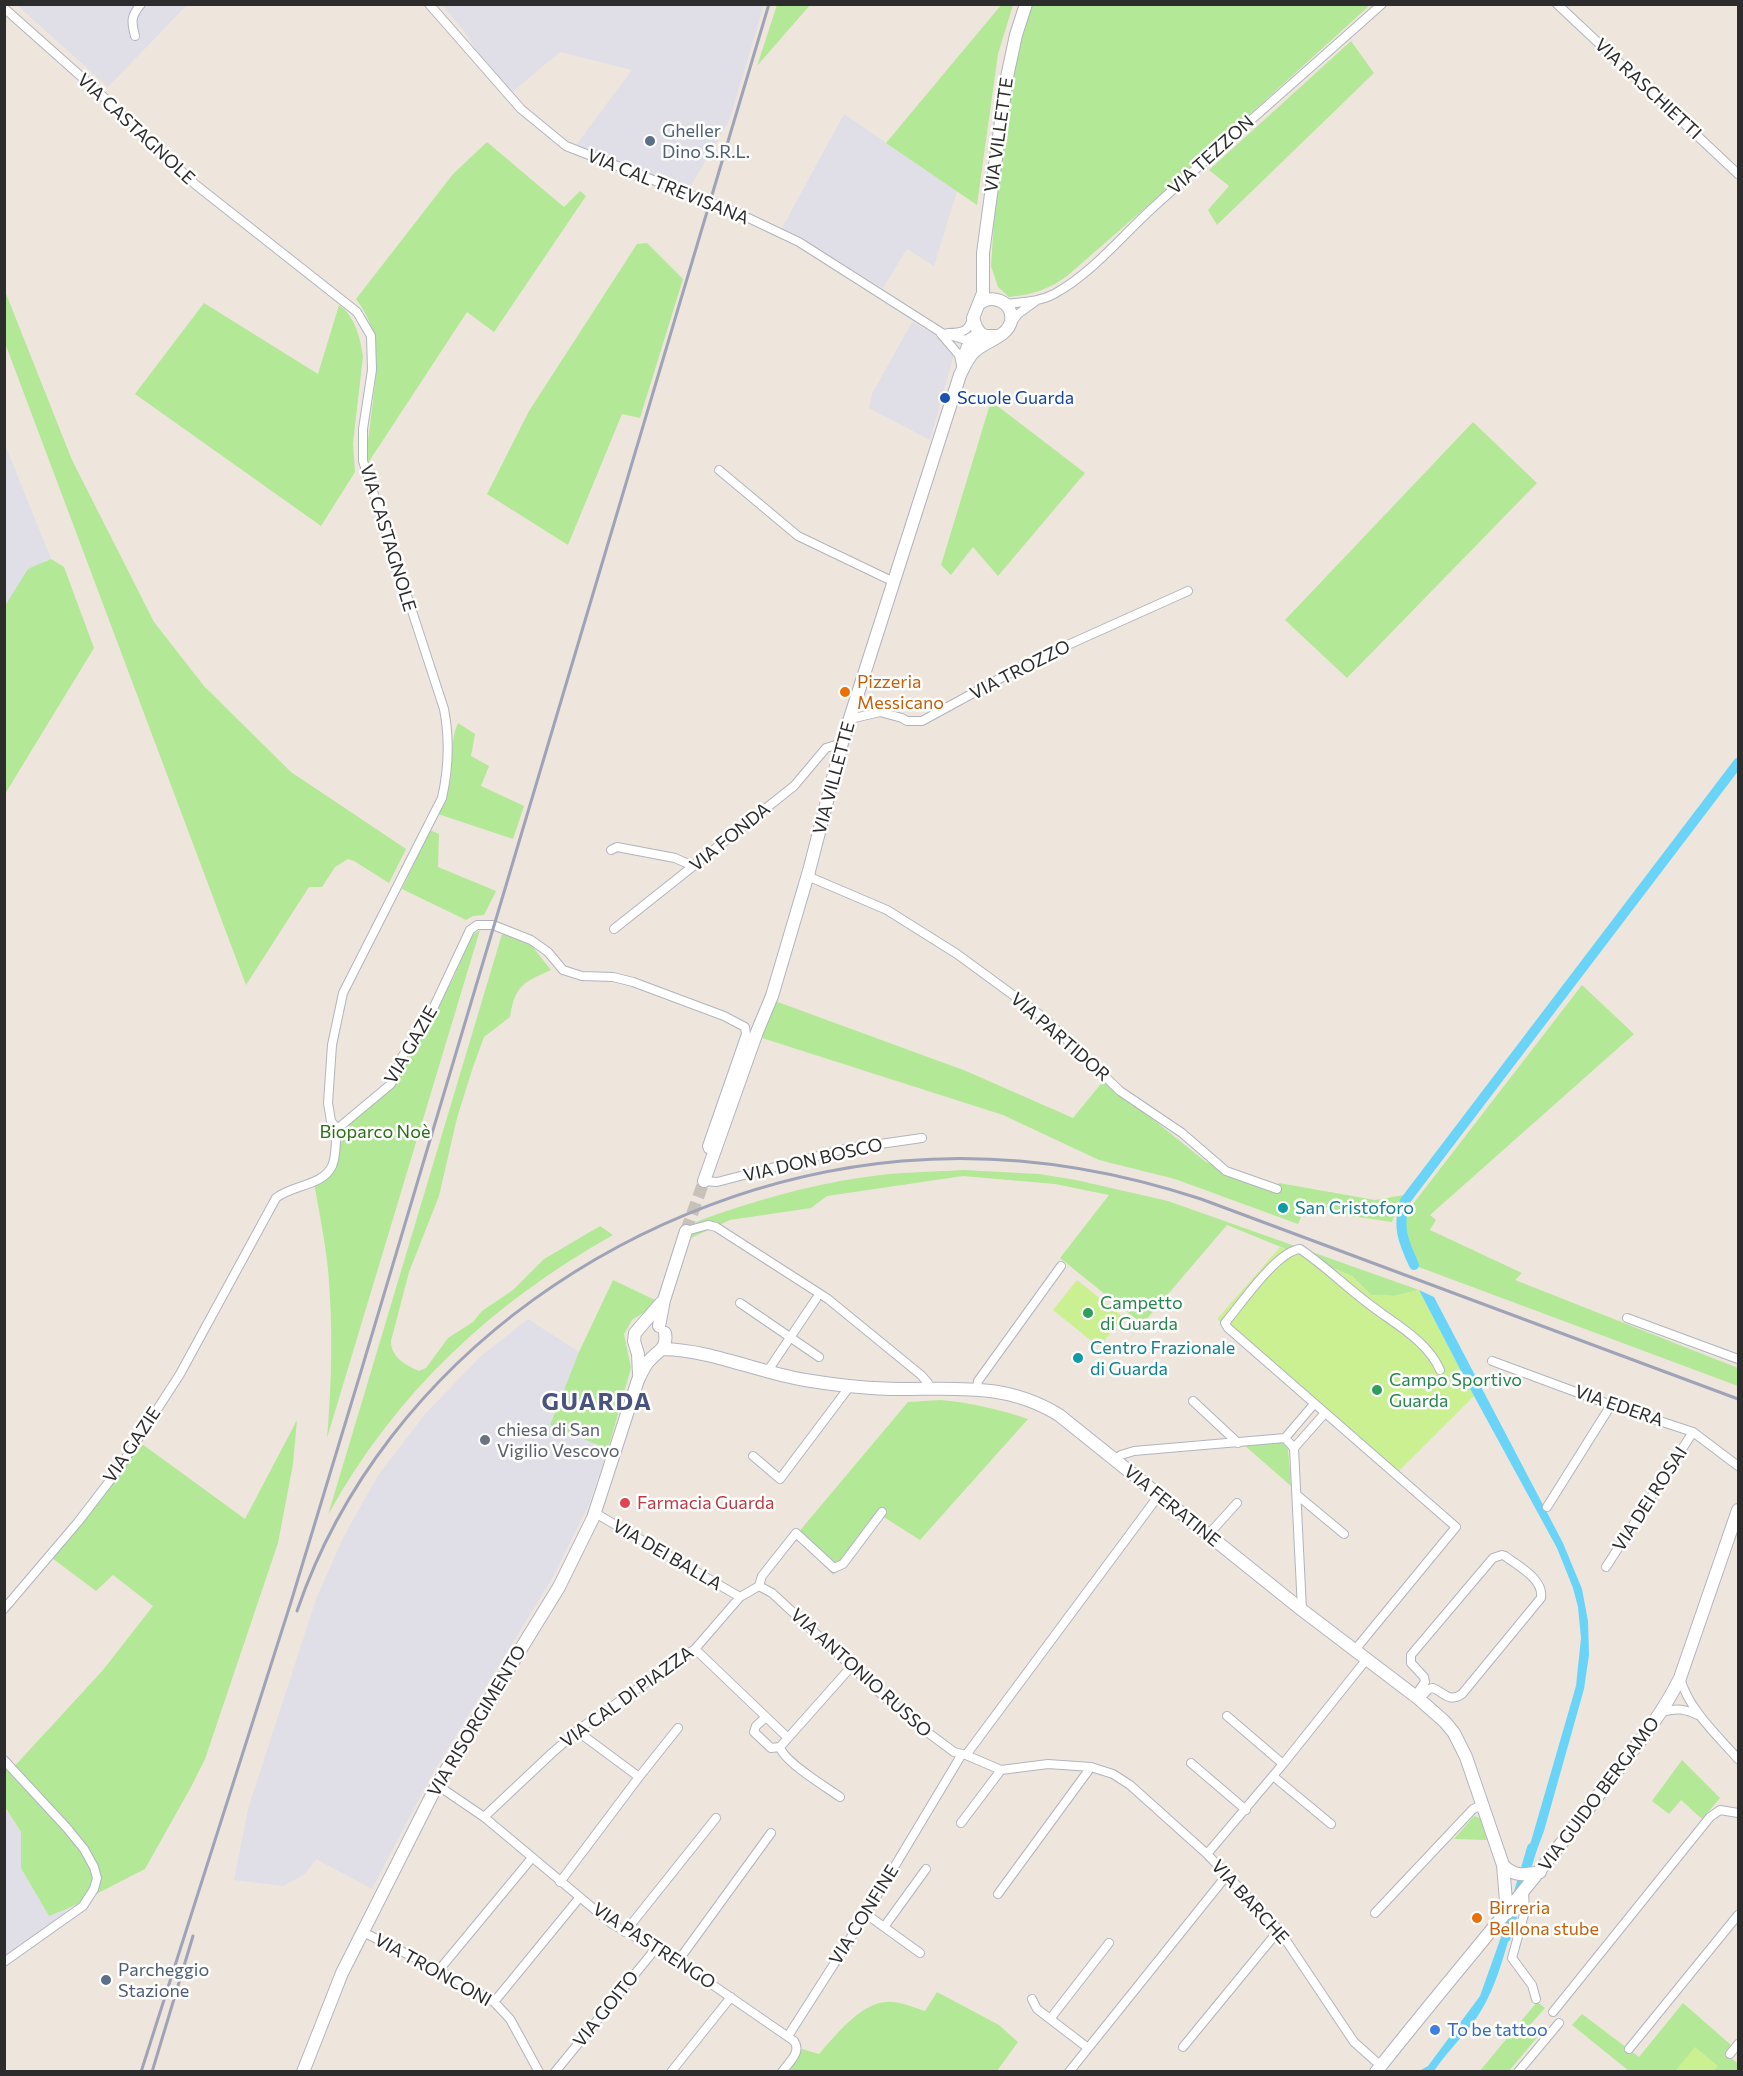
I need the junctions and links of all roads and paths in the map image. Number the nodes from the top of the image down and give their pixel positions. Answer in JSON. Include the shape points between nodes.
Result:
{"nodes":[{"id":1,"x":141,"y":4,"type":"edge"},
{"id":2,"x":429,"y":4,"type":"edge"},
{"id":3,"x":1026,"y":4,"type":"edge"},
{"id":4,"x":1382,"y":4,"type":"edge"},
{"id":5,"x":1557,"y":4,"type":"edge"},
{"id":6,"x":4,"y":8,"type":"edge"},
{"id":7,"x":135,"y":36,"type":"dead end"},
{"id":8,"x":1738,"y":174,"type":"edge"},
{"id":9,"x":984,"y":268,"type":"junction"},
{"id":10,"x":1038,"y":300,"type":"junction"},
{"id":11,"x":1002,"y":302,"type":"junction"},
{"id":12,"x":976,"y":309,"type":"junction"},
{"id":13,"x":1010,"y":325,"type":"junction"},
{"id":14,"x":940,"y":332,"type":"junction"},
{"id":15,"x":979,"y":332,"type":"junction"},
{"id":16,"x":996,"y":336,"type":"junction"},
{"id":17,"x":960,"y":374,"type":"junction"},
{"id":18,"x":719,"y":470,"type":"dead end"},
{"id":19,"x":894,"y":582,"type":"junction"},
{"id":20,"x":1188,"y":591,"type":"dead end"},
{"id":21,"x":850,"y":719,"type":"junction"},
{"id":22,"x":842,"y":743,"type":"junction"},
{"id":23,"x":611,"y":850,"type":"dead end"},
{"id":24,"x":693,"y":866,"type":"junction"},
{"id":25,"x":809,"y":871,"type":"junction"},
{"id":26,"x":614,"y":929,"type":"dead end"},
{"id":27,"x":337,"y":1129,"type":"junction"},
{"id":28,"x":922,"y":1138,"type":"dead end"},
{"id":29,"x":715,"y":1150,"type":"junction"},
{"id":30,"x":704,"y":1181,"type":"joint"},
{"id":31,"x":1277,"y":1189,"type":"dead end"},
{"id":32,"x":686,"y":1231,"type":"joint"},
{"id":33,"x":1061,"y":1266,"type":"dead end"},
{"id":34,"x":816,"y":1299,"type":"dead end"},
{"id":35,"x":664,"y":1300,"type":"junction"},
{"id":36,"x":740,"y":1303,"type":"dead end"},
{"id":37,"x":1627,"y":1318,"type":"dead end"},
{"id":38,"x":642,"y":1325,"type":"junction"},
{"id":39,"x":662,"y":1330,"type":"junction"},
{"id":40,"x":790,"y":1337,"type":"junction"},
{"id":41,"x":636,"y":1346,"type":"junction"},
{"id":42,"x":691,"y":1351,"type":"junction"},
{"id":43,"x":659,"y":1352,"type":"junction"},
{"id":44,"x":819,"y":1357,"type":"dead end"},
{"id":45,"x":1738,"y":1359,"type":"edge"},
{"id":46,"x":1492,"y":1361,"type":"dead end"},
{"id":47,"x":1440,"y":1370,"type":"dead end"},
{"id":48,"x":767,"y":1372,"type":"junction"},
{"id":49,"x":638,"y":1380,"type":"junction"},
{"id":50,"x":850,"y":1386,"type":"junction"},
{"id":51,"x":930,"y":1388,"type":"junction"},
{"id":52,"x":977,"y":1388,"type":"junction"},
{"id":53,"x":1193,"y":1401,"type":"dead end"},
{"id":54,"x":1314,"y":1404,"type":"junction"},
{"id":55,"x":1611,"y":1405,"type":"junction"},
{"id":56,"x":1325,"y":1413,"type":"junction"},
{"id":57,"x":1693,"y":1432,"type":"junction"},
{"id":58,"x":1285,"y":1438,"type":"junction"},
{"id":59,"x":1238,"y":1443,"type":"junction"},
{"id":60,"x":1294,"y":1448,"type":"junction"},
{"id":61,"x":753,"y":1456,"type":"dead end"},
{"id":62,"x":1115,"y":1459,"type":"junction"},
{"id":63,"x":1738,"y":1466,"type":"edge"},
{"id":64,"x":1159,"y":1495,"type":"junction"},
{"id":65,"x":1297,"y":1495,"type":"junction"},
{"id":66,"x":1237,"y":1503,"type":"dead end"},
{"id":67,"x":1547,"y":1507,"type":"dead end"},
{"id":68,"x":1738,"y":1510,"type":"edge"},
{"id":69,"x":882,"y":1512,"type":"dead end"},
{"id":70,"x":595,"y":1513,"type":"junction"},
{"id":71,"x":1344,"y":1534,"type":"dead end"},
{"id":72,"x":1208,"y":1535,"type":"junction"},
{"id":73,"x":1606,"y":1567,"type":"dead end"},
{"id":74,"x":759,"y":1586,"type":"junction"},
{"id":75,"x":740,"y":1597,"type":"junction"},
{"id":76,"x":4,"y":1609,"type":"edge"},
{"id":77,"x":1302,"y":1611,"type":"junction"},
{"id":78,"x":694,"y":1649,"type":"junction"},
{"id":79,"x":1354,"y":1651,"type":"junction"},
{"id":80,"x":1366,"y":1660,"type":"junction"},
{"id":81,"x":850,"y":1666,"type":"junction"},
{"id":82,"x":1680,"y":1678,"type":"junction"},
{"id":83,"x":1417,"y":1698,"type":"junction"},
{"id":84,"x":1660,"y":1713,"type":"junction"},
{"id":85,"x":1227,"y":1716,"type":"dead end"},
{"id":86,"x":1701,"y":1716,"type":"junction"},
{"id":87,"x":765,"y":1717,"type":"junction"},
{"id":88,"x":678,"y":1728,"type":"dead end"},
{"id":89,"x":578,"y":1731,"type":"junction"},
{"id":90,"x":787,"y":1737,"type":"junction"},
{"id":91,"x":780,"y":1747,"type":"junction"},
{"id":92,"x":964,"y":1754,"type":"junction"},
{"id":93,"x":1738,"y":1759,"type":"edge"},
{"id":94,"x":4,"y":1760,"type":"edge"},
{"id":95,"x":1191,"y":1763,"type":"dead end"},
{"id":96,"x":1283,"y":1764,"type":"junction"},
{"id":97,"x":1091,"y":1767,"type":"junction"},
{"id":98,"x":1001,"y":1770,"type":"junction"},
{"id":99,"x":1273,"y":1776,"type":"junction"},
{"id":100,"x":639,"y":1777,"type":"junction"},
{"id":101,"x":437,"y":1785,"type":"junction"},
{"id":102,"x":840,"y":1797,"type":"dead end"},
{"id":103,"x":1482,"y":1805,"type":"junction"},
{"id":104,"x":1246,"y":1810,"type":"junction"},
{"id":105,"x":1738,"y":1813,"type":"edge"},
{"id":106,"x":484,"y":1817,"type":"junction"},
{"id":107,"x":716,"y":1818,"type":"dead end"},
{"id":108,"x":961,"y":1823,"type":"dead end"},
{"id":109,"x":1330,"y":1824,"type":"dead end"},
{"id":110,"x":771,"y":1833,"type":"dead end"},
{"id":111,"x":1207,"y":1854,"type":"junction"},
{"id":112,"x":531,"y":1858,"type":"junction"},
{"id":113,"x":926,"y":1869,"type":"dead end"},
{"id":114,"x":1540,"y":1872,"type":"junction"},
{"id":115,"x":1506,"y":1873,"type":"junction"},
{"id":116,"x":1227,"y":1875,"type":"junction"},
{"id":117,"x":560,"y":1882,"type":"junction"},
{"id":118,"x":1524,"y":1892,"type":"junction"},
{"id":119,"x":998,"y":1894,"type":"dead end"},
{"id":120,"x":580,"y":1897,"type":"junction"},
{"id":121,"x":1375,"y":1913,"type":"dead end"},
{"id":122,"x":1507,"y":1913,"type":"junction"},
{"id":123,"x":866,"y":1914,"type":"junction"},
{"id":124,"x":1738,"y":1915,"type":"edge"},
{"id":125,"x":884,"y":1927,"type":"junction"},
{"id":126,"x":1279,"y":1930,"type":"junction"},
{"id":127,"x":363,"y":1932,"type":"junction"},
{"id":128,"x":625,"y":1932,"type":"junction"},
{"id":129,"x":1109,"y":1943,"type":"dead end"},
{"id":130,"x":657,"y":1947,"type":"junction"},
{"id":131,"x":920,"y":1953,"type":"dead end"},
{"id":132,"x":678,"y":1961,"type":"junction"},
{"id":133,"x":4,"y":1962,"type":"edge"},
{"id":134,"x":439,"y":1970,"type":"junction"},
{"id":135,"x":731,"y":1996,"type":"junction"},
{"id":136,"x":1536,"y":1999,"type":"dead end"},
{"id":137,"x":1032,"y":2000,"type":"dead end"},
{"id":138,"x":494,"y":2002,"type":"junction"},
{"id":139,"x":1554,"y":2012,"type":"dead end"},
{"id":140,"x":1050,"y":2019,"type":"junction"},
{"id":141,"x":1559,"y":2023,"type":"dead end"},
{"id":142,"x":788,"y":2036,"type":"junction"},
{"id":143,"x":1738,"y":2044,"type":"edge"},
{"id":144,"x":1183,"y":2047,"type":"dead end"},
{"id":145,"x":1088,"y":2048,"type":"junction"},
{"id":146,"x":1629,"y":2049,"type":"dead end"},
{"id":147,"x":1730,"y":2054,"type":"dead end"},
{"id":148,"x":306,"y":2068,"type":"edge"},
{"id":149,"x":1379,"y":2069,"type":"edge"},
{"id":150,"x":539,"y":2072,"type":"edge"},
{"id":151,"x":555,"y":2072,"type":"edge"},
{"id":152,"x":671,"y":2072,"type":"edge"},
{"id":153,"x":782,"y":2072,"type":"edge"},
{"id":154,"x":1069,"y":2072,"type":"edge"},
{"id":155,"x":1518,"y":2072,"type":"edge"}],
"edges":[{"from":1,"to":7,"type":"street","via":[[131,22]]},
{"from":2,"to":14,"type":"street","name":"VIA CAL TREVISANA","via":[[521,109],[566,146],[740,214],[799,242]]},
{"from":3,"to":9,"type":"street","name":"VIA VILLETTE","via":[[1007,77]]},
{"from":4,"to":10,"type":"street","name":"VIA TEZZON","via":[[1092,267]]},
{"from":5,"to":8,"type":"street","name":"VIA RASCHIETTI"},
{"from":6,"to":27,"type":"street","name":"VIA CASTAGNOLE","via":[[196,185],[357,312],[371,336],[372,370],[363,429],[363,461],[444,709],[448,729],[447,777],[442,798],[343,993],[332,1045],[328,1103],[331,1121]]},
{"from":9,"to":11,"type":"street","name":"VIA VILLETTE"},
{"from":9,"to":12,"type":"street","name":"VIA VILLETTE","via":[[983,293]]},
{"from":10,"to":11,"type":"street","name":"VIA TEZZON"},
{"from":10,"to":13,"type":"street","name":"VIA TEZZON"},
{"from":11,"to":12,"type":"street","via":[[988,299]]},
{"from":11,"to":13,"type":"street","name":"VIA VILLETTE","via":[[1011,314]]},
{"from":12,"to":14,"type":"street","via":[[966,331]]},
{"from":12,"to":15,"type":"street","name":"VIA VILLETTE","via":[[974,323]]},
{"from":13,"to":16,"type":"street","name":"VIA VILLETTE"},
{"from":14,"to":15,"type":"street","name":"VIA CAL TREVISANA","via":[[966,340]]},
{"from":14,"to":17,"type":"street","name":"VIA CAL TREVISANA","via":[[959,355]]},
{"from":15,"to":16,"type":"street"},
{"from":15,"to":17,"type":"street","name":"VIA VILLETTE","via":[[964,355]]},
{"from":16,"to":17,"type":"street","name":"VIA VILLETTE","via":[[975,351]]},
{"from":17,"to":19,"type":"street","name":"VIA VILLETTE"},
{"from":18,"to":19,"type":"street","via":[[798,536]]},
{"from":19,"to":21,"type":"street","name":"VIA VILLETTE"},
{"from":20,"to":21,"type":"street","name":"VIA TROZZO","via":[[1032,661],[922,721],[907,721],[880,712]]},
{"from":21,"to":22,"type":"street","name":"VIA VILLETTE"},
{"from":22,"to":24,"type":"street","name":"VIA FONDA","via":[[826,748],[794,786]]},
{"from":22,"to":25,"type":"street","name":"VIA VILLETTE"},
{"from":23,"to":24,"type":"street","via":[[629,849],[675,858]]},
{"from":24,"to":26,"type":"street","name":"VIA FONDA"},
{"from":25,"to":29,"type":"street","name":"VIA VILLETTE","via":[[771,996]]},
{"from":25,"to":31,"type":"street","name":"VIA PARTIDOR","via":[[812,878],[887,910],[957,954],[1043,1017],[1120,1091],[1182,1133],[1226,1172]]},
{"from":27,"to":29,"type":"street","name":"VIA GAZIE","via":[[391,1084],[402,1057],[431,1013],[470,930],[485,924],[531,940],[563,970],[633,982],[745,1027],[746,1034],[707,1146]]},
{"from":27,"to":76,"type":"street","name":"VIA GAZIE","via":[[332,1167],[326,1175],[276,1198],[180,1374],[118,1470]]},
{"from":28,"to":30,"type":"street","name":"VIA DON BOSCO","via":[[845,1149],[717,1182]]},
{"from":29,"to":30,"type":"street","name":"VIA VILLETTE"},
{"from":32,"to":35,"type":"street","name":"VIA RISORGIMENTO"},
{"from":32,"to":51,"type":"street","via":[[708,1225],[716,1227],[810,1287],[913,1368]]},
{"from":33,"to":52,"type":"street","via":[[978,1381]]},
{"from":34,"to":40,"type":"street"},
{"from":35,"to":38,"type":"street","name":"VIA RISORGIMENTO"},
{"from":35,"to":39,"type":"street","name":"VIA RISORGIMENTO"},
{"from":36,"to":40,"type":"street"},
{"from":37,"to":45,"type":"street"},
{"from":38,"to":39,"type":"street","via":[[651,1323]]},
{"from":38,"to":41,"type":"street","name":"VIA RISORGIMENTO","via":[[635,1334]]},
{"from":39,"to":42,"type":"street","name":"VIA FERATINE"},
{"from":39,"to":43,"type":"street","name":"VIA RISORGIMENTO","via":[[666,1340]]},
{"from":40,"to":44,"type":"street"},
{"from":40,"to":48,"type":"street"},
{"from":41,"to":43,"type":"street","via":[[645,1354]]},
{"from":41,"to":49,"type":"street","name":"VIA RISORGIMENTO"},
{"from":42,"to":43,"type":"street","name":"VIA FERATINE"},
{"from":42,"to":48,"type":"street","name":"VIA FERATINE"},
{"from":43,"to":49,"type":"street","name":"VIA RISORGIMENTO"},
{"from":46,"to":55,"type":"street","name":"VIA EDERA"},
{"from":47,"to":54,"type":"street","via":[[1436,1360],[1411,1335],[1300,1248],[1294,1249],[1276,1261],[1225,1323]]},
{"from":48,"to":50,"type":"street","name":"VIA FERATINE"},
{"from":49,"to":70,"type":"street","name":"VIA RISORGIMENTO"},
{"from":50,"to":51,"type":"street","name":"VIA FERATINE"},
{"from":50,"to":61,"type":"street","via":[[780,1479]]},
{"from":51,"to":52,"type":"street","name":"VIA FERATINE"},
{"from":52,"to":62,"type":"street","name":"VIA FERATINE","via":[[1007,1393],[1048,1408]]},
{"from":53,"to":59,"type":"street"},
{"from":54,"to":56,"type":"street"},
{"from":54,"to":58,"type":"street"},
{"from":55,"to":57,"type":"street","name":"VIA EDERA"},
{"from":55,"to":67,"type":"street"},
{"from":56,"to":60,"type":"street"},
{"from":56,"to":79,"type":"street","via":[[1456,1527]]},
{"from":57,"to":63,"type":"street","name":"VIA EDERA"},
{"from":57,"to":73,"type":"street","name":"VIA DEI ROSAI"},
{"from":58,"to":59,"type":"street"},
{"from":58,"to":60,"type":"street"},
{"from":59,"to":62,"type":"street","via":[[1134,1451]]},
{"from":60,"to":65,"type":"street"},
{"from":62,"to":64,"type":"street","name":"VIA FERATINE"},
{"from":64,"to":72,"type":"street","name":"VIA FERATINE"},
{"from":64,"to":92,"type":"street","name":"VIA CONFINE"},
{"from":65,"to":71,"type":"street"},
{"from":65,"to":77,"type":"street"},
{"from":66,"to":72,"type":"street"},
{"from":68,"to":82,"type":"street","name":"VIA GUIDO BERGAMO"},
{"from":69,"to":74,"type":"street","name":"VIA CAL DI PIAZZA","via":[[843,1564],[834,1568],[796,1533],[762,1576]]},
{"from":70,"to":75,"type":"street","name":"VIA DEI BALLA"},
{"from":70,"to":101,"type":"street","name":"VIA RISORGIMENTO","via":[[559,1587]]},
{"from":72,"to":77,"type":"street","name":"VIA FERATINE"},
{"from":74,"to":75,"type":"street","name":"VIA CAL DI PIAZZA"},
{"from":74,"to":81,"type":"street","name":"VIA ANTONIO RUSSO","via":[[772,1593]]},
{"from":75,"to":78,"type":"street","name":"VIA CAL DI PIAZZA"},
{"from":77,"to":79,"type":"street","name":"VIA FERATINE"},
{"from":78,"to":87,"type":"street"},
{"from":78,"to":89,"type":"street","name":"VIA CAL DI PIAZZA"},
{"from":79,"to":80,"type":"street","name":"VIA FERATINE"},
{"from":80,"to":83,"type":"street","name":"VIA FERATINE"},
{"from":80,"to":96,"type":"street"},
{"from":81,"to":90,"type":"street"},
{"from":81,"to":92,"type":"street","name":"VIA ANTONIO RUSSO","via":[[933,1737]]},
{"from":82,"to":84,"type":"street","name":"VIA GUIDO BERGAMO"},
{"from":82,"to":86,"type":"street"},
{"from":83,"to":83,"type":"street","via":[[1433,1688],[1447,1698],[1462,1694],[1541,1598],[1541,1587],[1505,1556],[1493,1558],[1411,1655],[1411,1663],[1425,1682]]},
{"from":83,"to":103,"type":"street","name":"VIA FERATINE","via":[[1454,1733]]},
{"from":84,"to":86,"type":"street","via":[[1674,1708]]},
{"from":84,"to":114,"type":"street","name":"VIA GUIDO BERGAMO"},
{"from":85,"to":96,"type":"street"},
{"from":86,"to":93,"type":"street"},
{"from":87,"to":90,"type":"street"},
{"from":87,"to":91,"type":"street","via":[[754,1732],[771,1748]]},
{"from":88,"to":100,"type":"street"},
{"from":89,"to":100,"type":"street"},
{"from":89,"to":106,"type":"street","name":"VIA CAL DI PIAZZA"},
{"from":90,"to":91,"type":"street"},
{"from":91,"to":102,"type":"street","via":[[790,1761]]},
{"from":92,"to":98,"type":"street"},
{"from":92,"to":123,"type":"street","name":"VIA CONFINE"},
{"from":94,"to":133,"type":"street","via":[[84,1849],[97,1878],[83,1906]]},
{"from":95,"to":104,"type":"street"},
{"from":96,"to":99,"type":"street"},
{"from":97,"to":98,"type":"street","name":"VIA BARCHE","via":[[1048,1764]]},
{"from":97,"to":111,"type":"street","name":"VIA BARCHE","via":[[1130,1785]]},
{"from":97,"to":119,"type":"street"},
{"from":98,"to":108,"type":"street"},
{"from":99,"to":104,"type":"street"},
{"from":99,"to":109,"type":"street"},
{"from":100,"to":117,"type":"street"},
{"from":101,"to":106,"type":"street","name":"VIA PASTRENGO"},
{"from":101,"to":127,"type":"street","name":"VIA RISORGIMENTO"},
{"from":103,"to":115,"type":"street","name":"VIA FERATINE"},
{"from":103,"to":121,"type":"street","via":[[1473,1809]]},
{"from":104,"to":111,"type":"street"},
{"from":105,"to":139,"type":"street","via":[[1720,1810],[1710,1817]]},
{"from":106,"to":112,"type":"street","name":"VIA PASTRENGO"},
{"from":107,"to":128,"type":"street"},
{"from":110,"to":132,"type":"street"},
{"from":111,"to":116,"type":"street","name":"VIA BARCHE"},
{"from":112,"to":117,"type":"street","name":"VIA PASTRENGO"},
{"from":112,"to":134,"type":"street"},
{"from":113,"to":125,"type":"street"},
{"from":114,"to":115,"type":"street"},
{"from":114,"to":118,"type":"street","name":"VIA GUIDO BERGAMO"},
{"from":115,"to":118,"type":"street","via":[[1514,1893]]},
{"from":115,"to":122,"type":"street","name":"VIA FERATINE"},
{"from":116,"to":126,"type":"street","name":"VIA BARCHE"},
{"from":116,"to":145,"type":"street"},
{"from":117,"to":120,"type":"street","name":"VIA PASTRENGO"},
{"from":118,"to":122,"type":"street","name":"VIA GUIDO BERGAMO"},
{"from":118,"to":136,"type":"street","via":[[1525,1911],[1512,1958],[1532,1985]]},
{"from":120,"to":128,"type":"street","name":"VIA PASTRENGO"},
{"from":120,"to":138,"type":"street"},
{"from":122,"to":149,"type":"street","name":"VIA GUIDO BERGAMO"},
{"from":123,"to":125,"type":"street"},
{"from":123,"to":142,"type":"street","name":"VIA CONFINE"},
{"from":124,"to":146,"type":"street"},
{"from":125,"to":131,"type":"street"},
{"from":126,"to":144,"type":"street"},
{"from":126,"to":149,"type":"street","name":"VIA BARCHE","via":[[1354,2042]]},
{"from":127,"to":134,"type":"street","name":"VIA TRONCONI"},
{"from":127,"to":148,"type":"street","name":"VIA RISORGIMENTO","via":[[342,1973]]},
{"from":128,"to":130,"type":"street","name":"VIA PASTRENGO"},
{"from":129,"to":140,"type":"street"},
{"from":130,"to":132,"type":"street","name":"VIA PASTRENGO"},
{"from":130,"to":151,"type":"street","name":"VIA GOITO"},
{"from":132,"to":135,"type":"street","name":"VIA PASTRENGO"},
{"from":134,"to":138,"type":"street","name":"VIA TRONCONI"},
{"from":135,"to":142,"type":"street","name":"VIA PASTRENGO"},
{"from":135,"to":152,"type":"street"},
{"from":137,"to":140,"type":"street"},
{"from":138,"to":150,"type":"street","name":"VIA TRONCONI","via":[[510,2019]]},
{"from":140,"to":145,"type":"street"},
{"from":141,"to":155,"type":"street"},
{"from":142,"to":153,"type":"street","via":[[798,2046]]},
{"from":143,"to":147,"type":"street"},
{"from":145,"to":154,"type":"street"}]}
